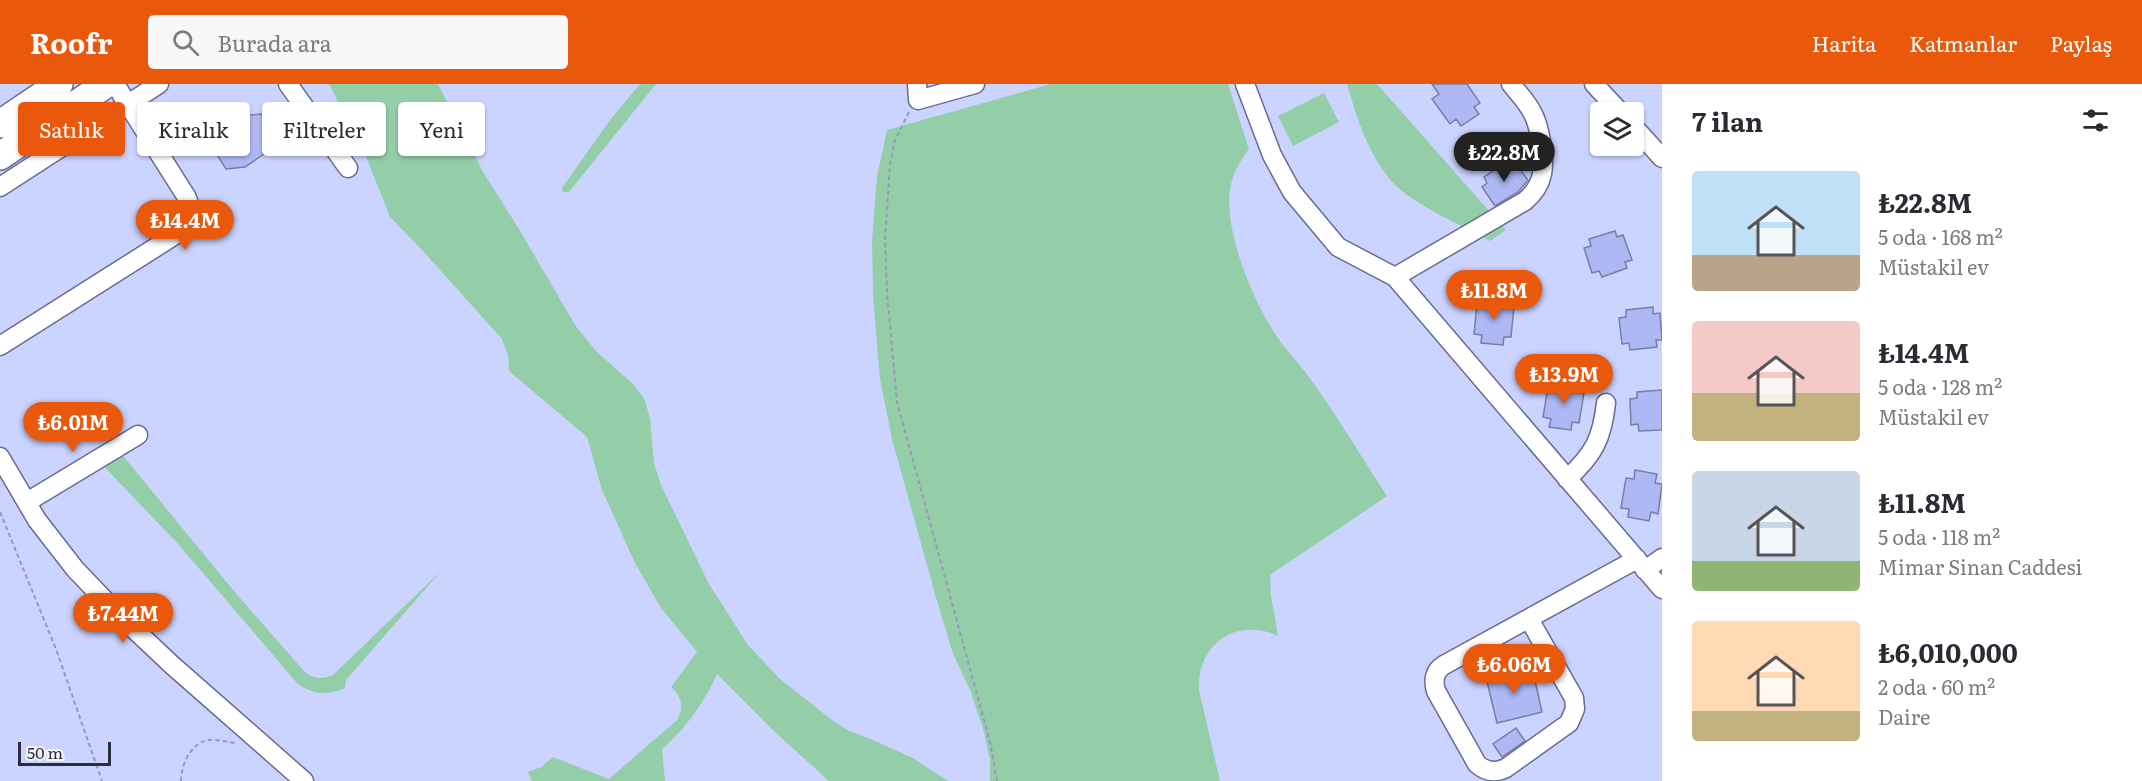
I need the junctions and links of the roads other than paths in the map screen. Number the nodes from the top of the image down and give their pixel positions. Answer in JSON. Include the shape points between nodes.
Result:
{"nodes":[{"id":1,"x":59,"y":84,"type":"edge"},
{"id":2,"x":106,"y":84,"type":"edge"},
{"id":3,"x":115,"y":84,"type":"edge"},
{"id":4,"x":159,"y":84,"type":"edge"},
{"id":5,"x":288,"y":84,"type":"edge"},
{"id":6,"x":975,"y":84,"type":"edge"},
{"id":7,"x":1245,"y":84,"type":"edge"},
{"id":8,"x":1511,"y":84,"type":"edge"},
{"id":9,"x":1594,"y":84,"type":"edge"},
{"id":10,"x":917,"y":92,"type":"edge"},
{"id":11,"x":1611,"y":102,"type":"edge"},
{"id":12,"x":128,"y":104,"type":"junction"},
{"id":13,"x":0,"y":124,"type":"edge"},
{"id":14,"x":1644,"y":138,"type":"edge"},
{"id":15,"x":0,"y":156,"type":"edge"},
{"id":16,"x":1662,"y":158,"type":"edge"},
{"id":17,"x":348,"y":168,"type":"dead end"},
{"id":18,"x":0,"y":187,"type":"edge"},
{"id":19,"x":1395,"y":278,"type":"junction"},
{"id":20,"x":0,"y":346,"type":"edge"},
{"id":21,"x":1606,"y":403,"type":"dead end"},
{"id":22,"x":138,"y":435,"type":"dead end"},
{"id":23,"x":0,"y":457,"type":"edge"},
{"id":24,"x":1567,"y":479,"type":"junction"},
{"id":25,"x":27,"y":502,"type":"junction"},
{"id":26,"x":1662,"y":558,"type":"edge"},
{"id":27,"x":1641,"y":565,"type":"junction"},
{"id":28,"x":1662,"y":589,"type":"edge"},
{"id":29,"x":1529,"y":619,"type":"junction"},
{"id":30,"x":304,"y":781,"type":"edge"}],
"edges":[{"from":1,"to":13,"type":"highway"},
{"from":2,"to":15,"type":"highway"},
{"from":3,"to":12,"type":"street"},
{"from":4,"to":12,"type":"street"},
{"from":5,"to":17,"type":"street"},
{"from":6,"to":10,"type":"street"},
{"from":7,"to":19,"type":"street","via":[[1272,155],[1292,192],[1338,247]]},
{"from":8,"to":19,"type":"street","via":[[1538,124],[1544,167],[1536,190],[1525,201]]},
{"from":9,"to":11,"type":"street"},
{"from":12,"to":18,"type":"street"},
{"from":12,"to":20,"type":"street","via":[[186,196],[190,209],[186,226]]},
{"from":14,"to":16,"type":"street"},
{"from":19,"to":24,"type":"street"},
{"from":21,"to":24,"type":"street","via":[[1594,450]]},
{"from":22,"to":25,"type":"street"},
{"from":23,"to":25,"type":"street"},
{"from":24,"to":27,"type":"street"},
{"from":25,"to":30,"type":"street","via":[[75,569],[120,616]]},
{"from":26,"to":27,"type":"street"},
{"from":27,"to":28,"type":"street"},
{"from":27,"to":29,"type":"street"},
{"from":29,"to":29,"type":"street","via":[[1436,673],[1436,691],[1477,764],[1490,771],[1506,768],[1569,723],[1575,709],[1574,698]]}]}
